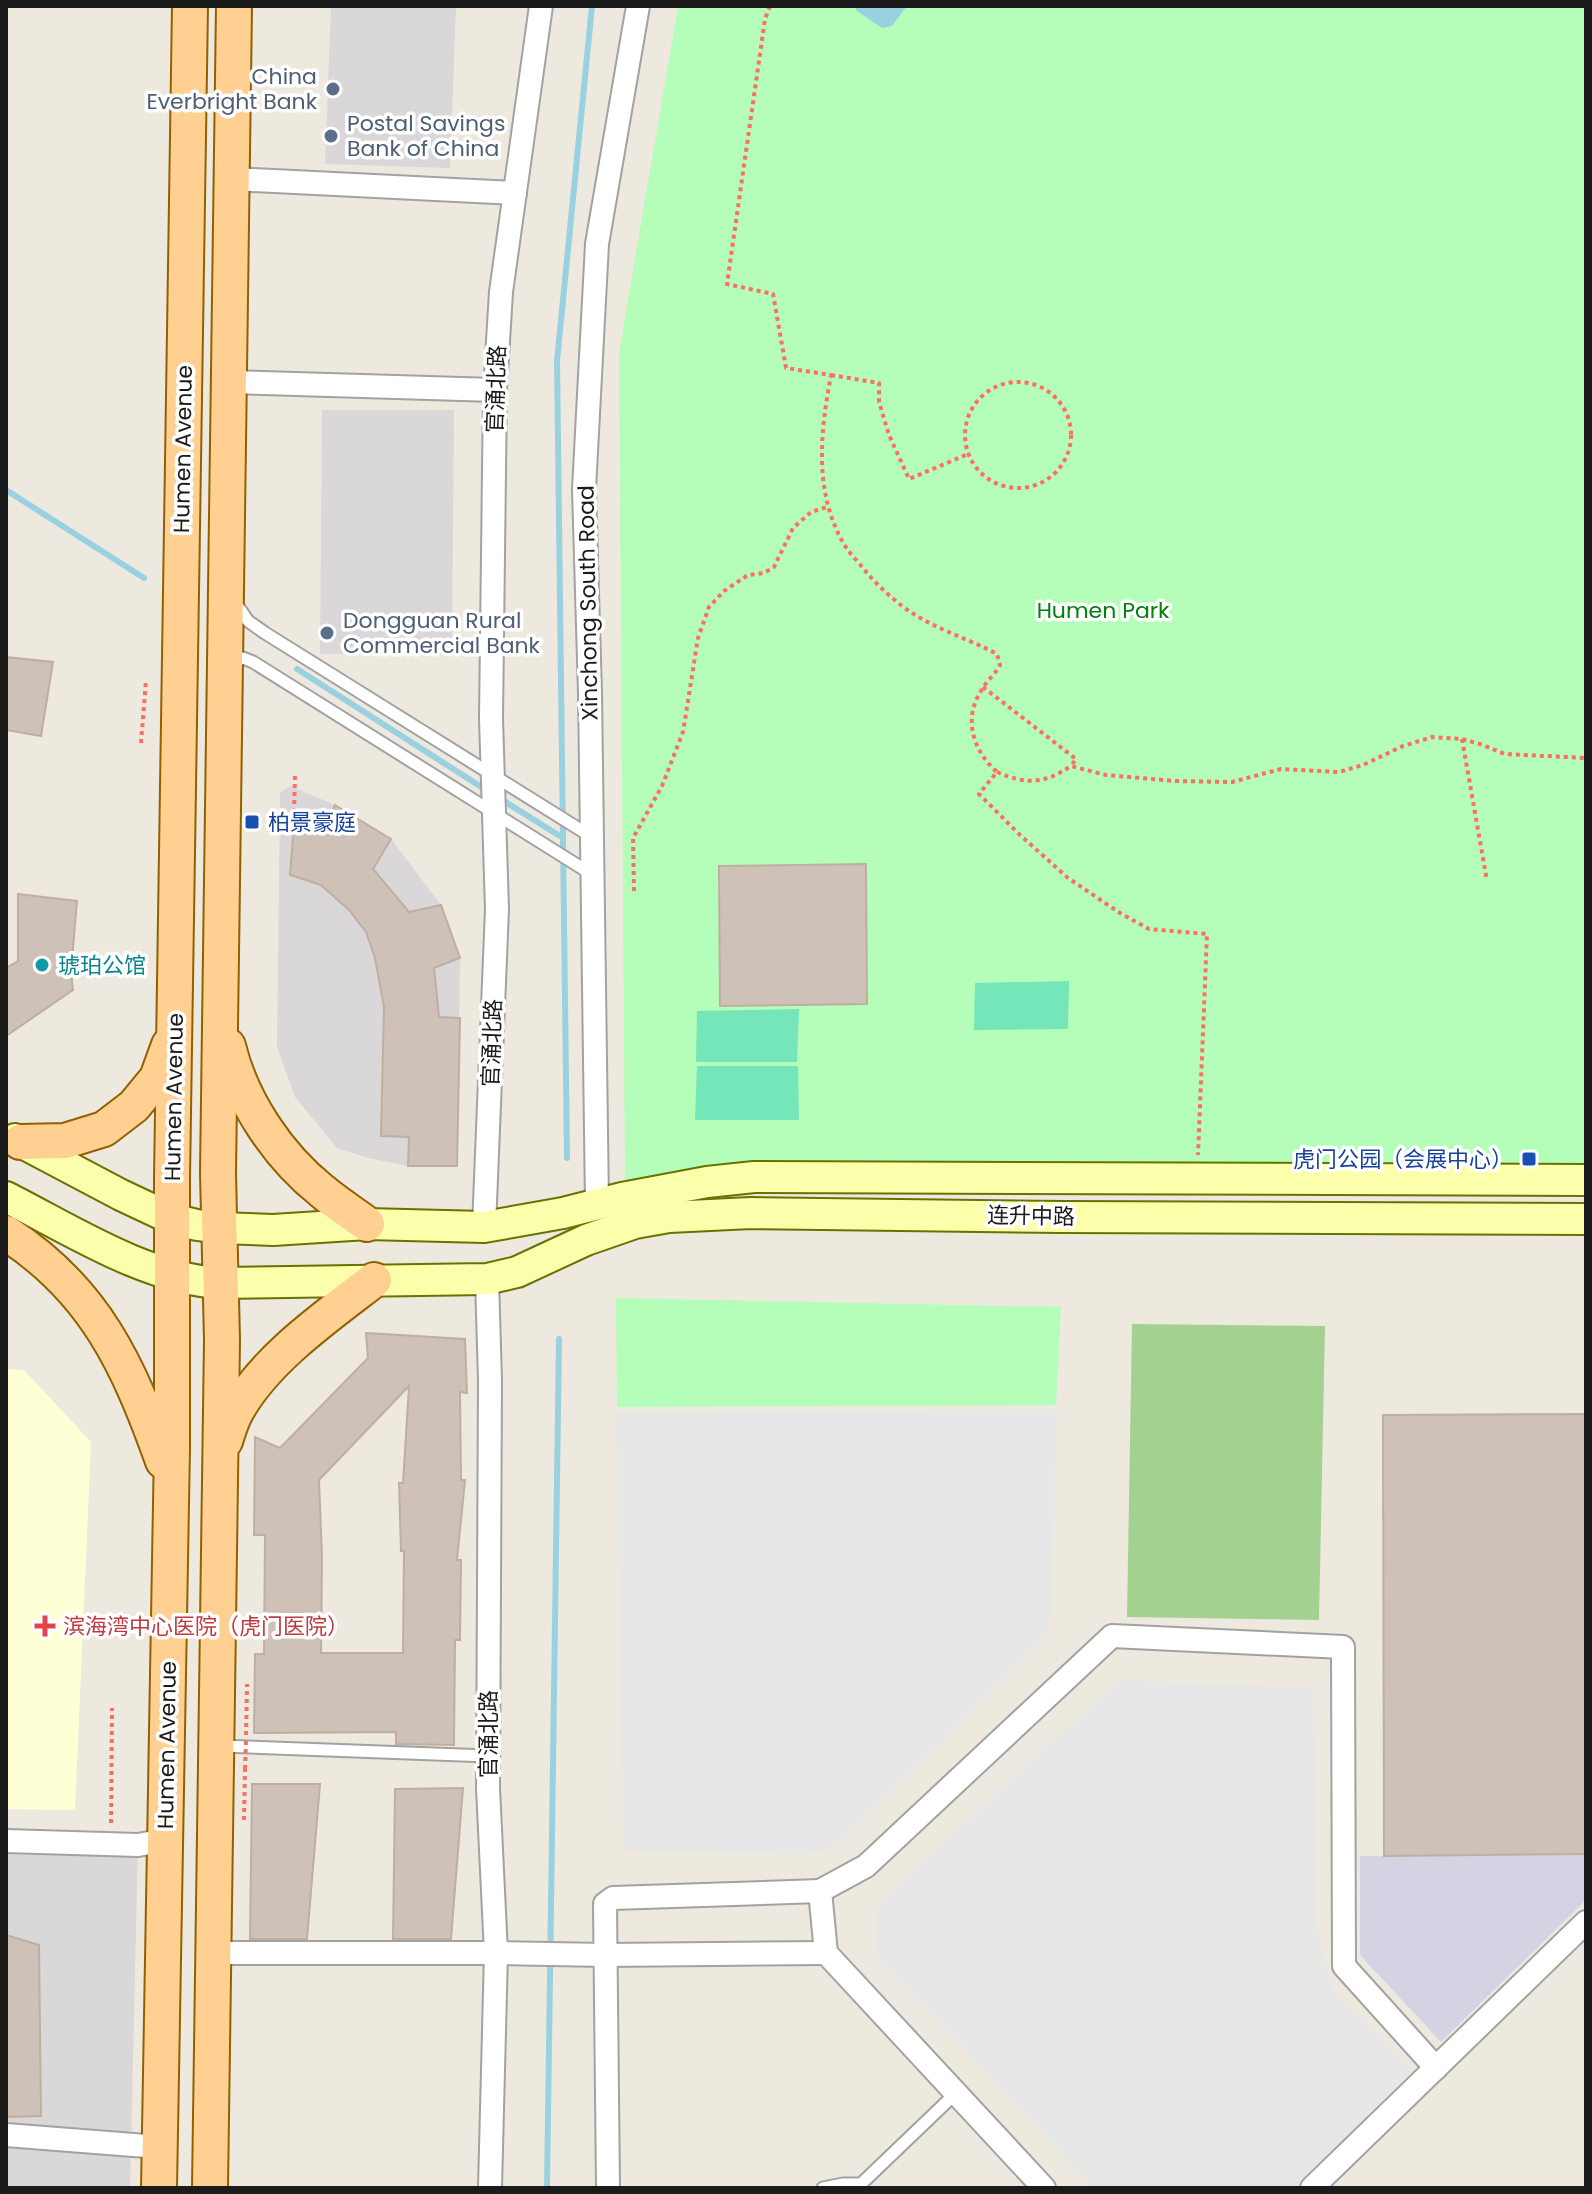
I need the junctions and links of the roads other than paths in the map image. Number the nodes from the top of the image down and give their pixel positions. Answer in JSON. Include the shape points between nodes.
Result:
{"nodes":[{"id":1,"x":190,"y":6,"type":"edge"},
{"id":2,"x":234,"y":6,"type":"edge"},
{"id":3,"x":541,"y":6,"type":"edge"},
{"id":4,"x":638,"y":6,"type":"edge"},
{"id":5,"x":232,"y":179,"type":"junction"},
{"id":6,"x":515,"y":193,"type":"junction"},
{"id":7,"x":229,"y":382,"type":"junction"},
{"id":8,"x":495,"y":390,"type":"junction"},
{"id":9,"x":226,"y":584,"type":"junction"},
{"id":10,"x":225,"y":673,"type":"junction"},
{"id":11,"x":492,"y":775,"type":"junction"},
{"id":12,"x":493,"y":812,"type":"junction"},
{"id":13,"x":584,"y":832,"type":"junction"},
{"id":14,"x":584,"y":870,"type":"junction"},
{"id":15,"x":220,"y":1015,"type":"junction"},
{"id":16,"x":175,"y":1030,"type":"junction"},
{"id":17,"x":13,"y":1138,"type":"edge"},
{"id":18,"x":1586,"y":1180,"type":"edge"},
{"id":19,"x":6,"y":1197,"type":"edge"},
{"id":20,"x":597,"y":1204,"type":"junction"},
{"id":21,"x":172,"y":1219,"type":"junction"},
{"id":22,"x":1586,"y":1219,"type":"edge"},
{"id":23,"x":367,"y":1224,"type":"junction"},
{"id":24,"x":484,"y":1227,"type":"junction"},
{"id":25,"x":220,"y":1228,"type":"junction"},
{"id":26,"x":6,"y":1233,"type":"edge"},
{"id":27,"x":172,"y":1276,"type":"junction"},
{"id":28,"x":487,"y":1279,"type":"junction"},
{"id":29,"x":374,"y":1280,"type":"junction"},
{"id":30,"x":221,"y":1283,"type":"junction"},
{"id":31,"x":220,"y":1453,"type":"junction"},
{"id":32,"x":171,"y":1484,"type":"junction"},
{"id":33,"x":231,"y":1743,"type":"junction"},
{"id":34,"x":488,"y":1756,"type":"junction"},
{"id":35,"x":165,"y":1840,"type":"junction"},
{"id":36,"x":6,"y":1841,"type":"edge"},
{"id":37,"x":820,"y":1891,"type":"junction"},
{"id":38,"x":1586,"y":1922,"type":"edge"},
{"id":39,"x":213,"y":1953,"type":"junction"},
{"id":40,"x":507,"y":1953,"type":"junction"},
{"id":41,"x":826,"y":1953,"type":"junction"},
{"id":42,"x":605,"y":1955,"type":"junction"},
{"id":43,"x":1436,"y":2068,"type":"junction"},
{"id":44,"x":956,"y":2093,"type":"junction"},
{"id":45,"x":6,"y":2135,"type":"edge"},
{"id":46,"x":159,"y":2147,"type":"junction"},
{"id":47,"x":159,"y":2188,"type":"edge"},
{"id":48,"x":210,"y":2188,"type":"edge"},
{"id":49,"x":490,"y":2188,"type":"edge"},
{"id":50,"x":608,"y":2188,"type":"edge"},
{"id":51,"x":823,"y":2188,"type":"edge"},
{"id":52,"x":1044,"y":2188,"type":"edge"},
{"id":53,"x":1312,"y":2188,"type":"edge"}],
"edges":[{"from":1,"to":16,"type":"main road","name":"Humen Avenue"},
{"from":2,"to":5,"type":"main road","name":"Humen Avenue"},
{"from":3,"to":6,"type":"street","name":"官涌北路"},
{"from":4,"to":13,"type":"street","name":"Xinchong South Road","via":[[597,244],[584,489]]},
{"from":5,"to":6,"type":"street"},
{"from":5,"to":7,"type":"main road","name":"Humen Avenue"},
{"from":6,"to":8,"type":"street","name":"官涌北路"},
{"from":7,"to":8,"type":"street"},
{"from":7,"to":9,"type":"main road","name":"Humen Avenue"},
{"from":8,"to":11,"type":"street","name":"官涌北路"},
{"from":9,"to":10,"type":"main road","name":"Humen Avenue"},
{"from":9,"to":11,"type":"lane","via":[[248,621]]},
{"from":10,"to":12,"type":"lane","via":[[236,659],[253,662]]},
{"from":10,"to":15,"type":"main road","name":"Humen Avenue"},
{"from":11,"to":12,"type":"street","name":"官涌北路"},
{"from":11,"to":13,"type":"lane"},
{"from":12,"to":14,"type":"lane"},
{"from":12,"to":24,"type":"street","name":"官涌北路","via":[[497,909]]},
{"from":13,"to":14,"type":"street","name":"Xinchong South Road"},
{"from":14,"to":20,"type":"street","name":"Xinchong South Road"},
{"from":15,"to":23,"type":"main road","via":[[233,1066],[255,1113],[284,1154],[320,1190]]},
{"from":15,"to":25,"type":"main road","name":"Humen Avenue"},
{"from":16,"to":17,"type":"main road","via":[[157,1078],[134,1106],[104,1129],[65,1141]]},
{"from":16,"to":21,"type":"main road","name":"Humen Avenue"},
{"from":17,"to":21,"type":"main road","name":"连升中路"},
{"from":18,"to":20,"type":"main road","name":"连升中路","via":[[754,1177]]},
{"from":19,"to":27,"type":"main road","name":"连升中路"},
{"from":20,"to":24,"type":"main road","name":"连升中路"},
{"from":21,"to":25,"type":"main road","name":"连升中路"},
{"from":21,"to":27,"type":"main road","name":"Humen Avenue"},
{"from":22,"to":28,"type":"main road","name":"连升中路","via":[[682,1216],[635,1223],[517,1272]]},
{"from":23,"to":24,"type":"main road","name":"连升中路"},
{"from":23,"to":25,"type":"main road","name":"连升中路"},
{"from":25,"to":30,"type":"main road","name":"Humen Avenue"},
{"from":26,"to":32,"type":"main road","via":[[67,1281],[96,1316],[121,1357]]},
{"from":27,"to":30,"type":"main road","name":"连升中路"},
{"from":27,"to":32,"type":"main road","name":"Humen Avenue"},
{"from":28,"to":29,"type":"main road","name":"连升中路"},
{"from":28,"to":34,"type":"street","name":"官涌北路"},
{"from":29,"to":30,"type":"main road","name":"连升中路"},
{"from":29,"to":31,"type":"main road","via":[[267,1369],[235,1412]]},
{"from":30,"to":31,"type":"main road","name":"Humen Avenue"},
{"from":31,"to":33,"type":"main road","name":"Humen Avenue"},
{"from":32,"to":35,"type":"main road","name":"Humen Avenue"},
{"from":33,"to":34,"type":"lane"},
{"from":33,"to":39,"type":"main road","name":"Humen Avenue"},
{"from":34,"to":40,"type":"street","name":"官涌北路"},
{"from":35,"to":36,"type":"street","via":[[138,1845]]},
{"from":35,"to":46,"type":"main road","name":"Humen Avenue"},
{"from":37,"to":41,"type":"street"},
{"from":37,"to":42,"type":"street","via":[[613,1898],[605,1904]]},
{"from":37,"to":43,"type":"street","via":[[866,1866],[1112,1636],[1343,1647],[1344,1966]]},
{"from":38,"to":43,"type":"street"},
{"from":39,"to":40,"type":"street"},
{"from":39,"to":48,"type":"main road","name":"Humen Avenue"},
{"from":40,"to":42,"type":"street"},
{"from":40,"to":49,"type":"street","name":"官涌北路"},
{"from":41,"to":42,"type":"street"},
{"from":41,"to":44,"type":"street"},
{"from":42,"to":50,"type":"street"},
{"from":43,"to":53,"type":"street"},
{"from":44,"to":51,"type":"lane","via":[[861,2184]]},
{"from":44,"to":52,"type":"street"},
{"from":45,"to":46,"type":"street"},
{"from":46,"to":47,"type":"main road","name":"Humen Avenue"}]}
